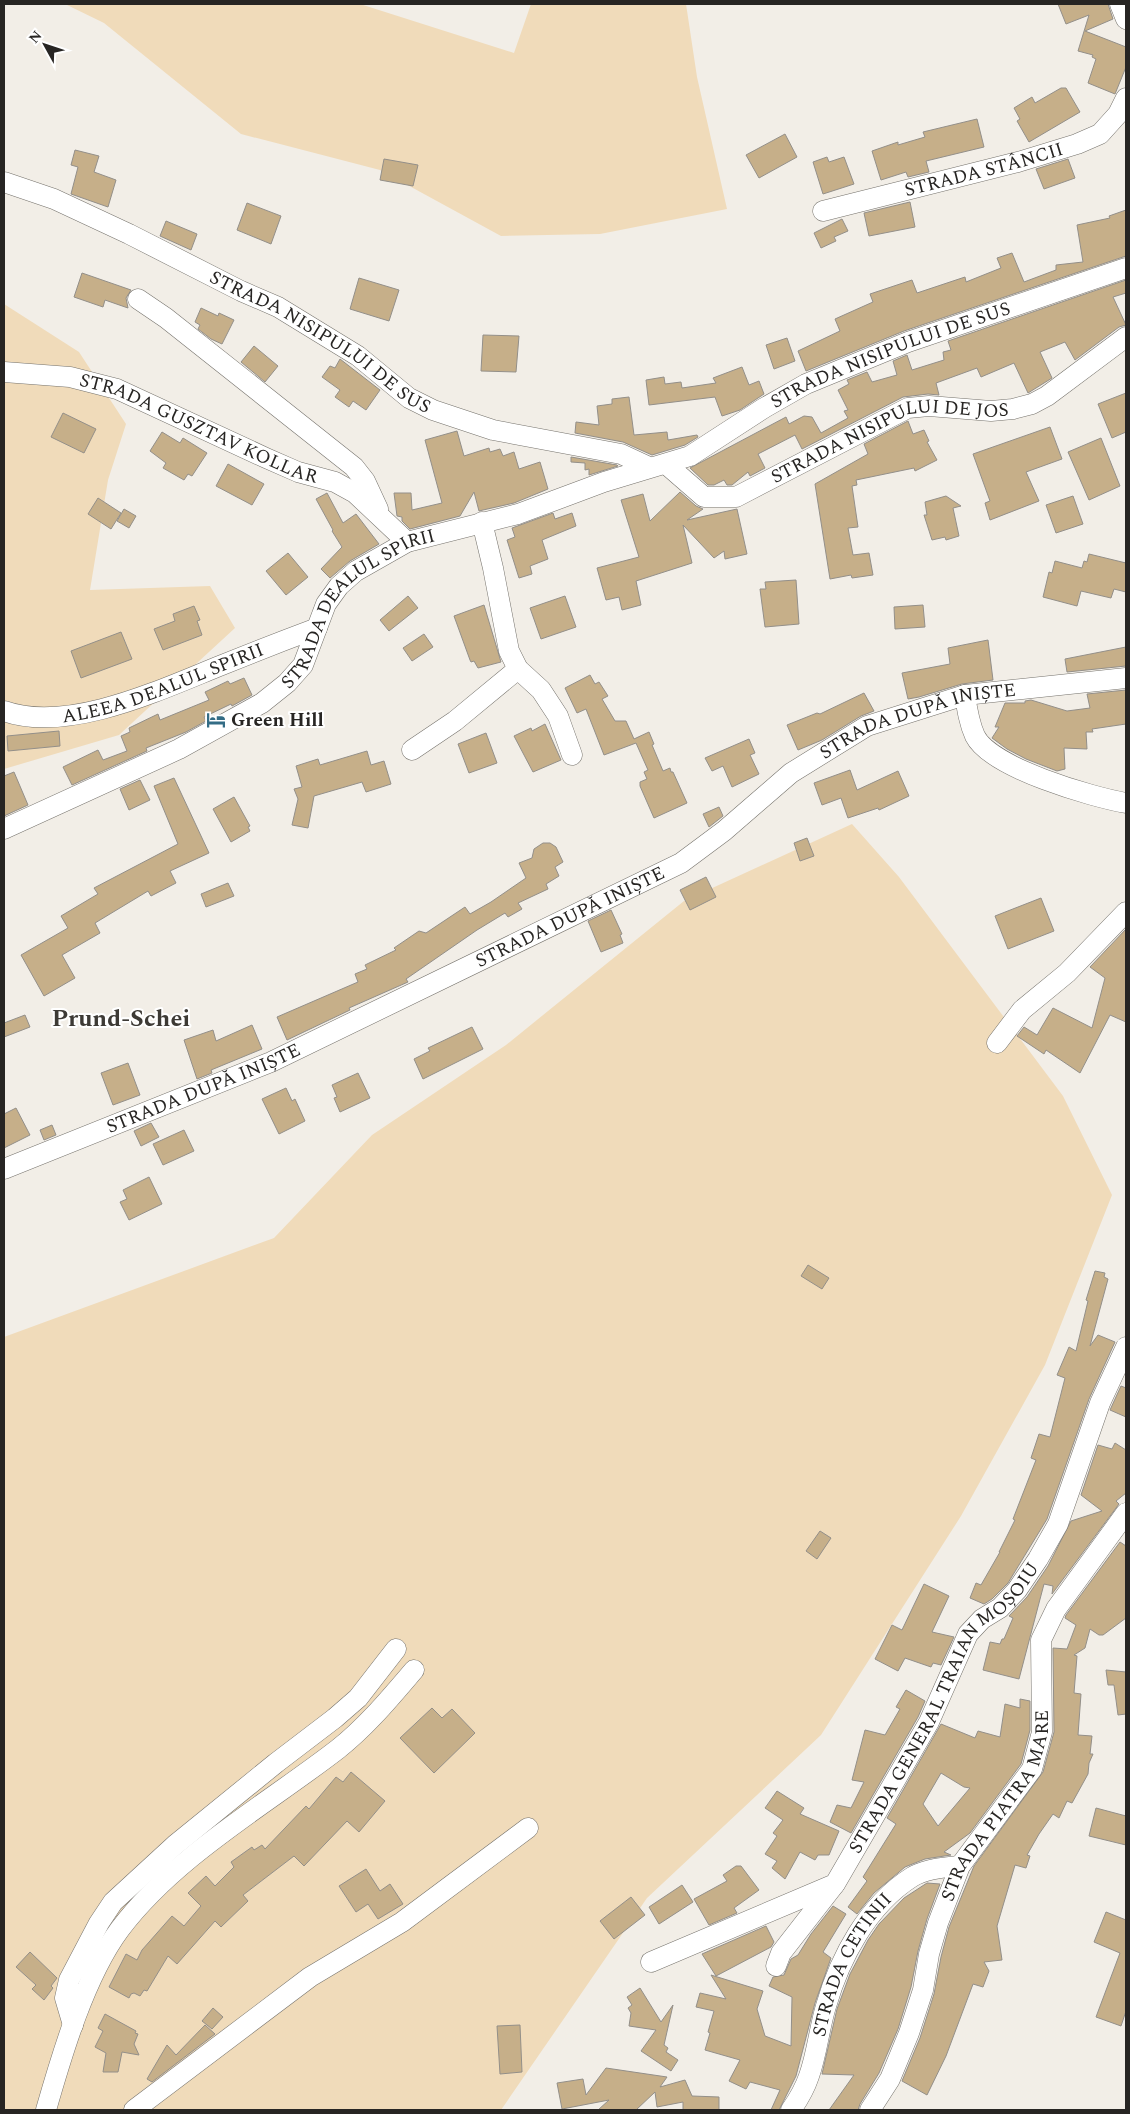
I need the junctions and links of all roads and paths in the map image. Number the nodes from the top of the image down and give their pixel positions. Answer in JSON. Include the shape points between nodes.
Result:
{"nodes":[{"id":1,"x":1120,"y":4,"type":"edge"},
{"id":2,"x":1126,"y":20,"type":"edge"},
{"id":3,"x":1126,"y":98,"type":"edge"},
{"id":4,"x":4,"y":182,"type":"edge"},
{"id":5,"x":823,"y":211,"type":"dead end"},
{"id":6,"x":1126,"y":268,"type":"edge"},
{"id":7,"x":138,"y":299,"type":"dead end"},
{"id":8,"x":1126,"y":337,"type":"edge"},
{"id":9,"x":4,"y":372,"type":"edge"},
{"id":10,"x":658,"y":466,"type":"junction"},
{"id":11,"x":382,"y":517,"type":"junction"},
{"id":12,"x":482,"y":522,"type":"junction"},
{"id":13,"x":407,"y":542,"type":"junction"},
{"id":14,"x":317,"y":628,"type":"junction"},
{"id":15,"x":518,"y":669,"type":"junction"},
{"id":16,"x":1126,"y":678,"type":"edge"},
{"id":17,"x":966,"y":695,"type":"junction"},
{"id":18,"x":4,"y":711,"type":"edge"},
{"id":19,"x":412,"y":750,"type":"dead end"},
{"id":20,"x":572,"y":755,"type":"dead end"},
{"id":21,"x":1126,"y":803,"type":"edge"},
{"id":22,"x":4,"y":829,"type":"edge"},
{"id":23,"x":1126,"y":912,"type":"edge"},
{"id":24,"x":997,"y":1042,"type":"dead end"},
{"id":25,"x":4,"y":1169,"type":"edge"},
{"id":26,"x":1126,"y":1347,"type":"edge"},
{"id":27,"x":1126,"y":1513,"type":"edge"},
{"id":28,"x":396,"y":1649,"type":"dead end"},
{"id":29,"x":414,"y":1670,"type":"dead end"},
{"id":30,"x":528,"y":1828,"type":"dead end"},
{"id":31,"x":960,"y":1866,"type":"junction"},
{"id":32,"x":835,"y":1884,"type":"junction"},
{"id":33,"x":651,"y":1962,"type":"dead end"},
{"id":34,"x":776,"y":1966,"type":"dead end"},
{"id":35,"x":73,"y":2025,"type":"junction"},
{"id":36,"x":46,"y":2110,"type":"edge"},
{"id":37,"x":134,"y":2110,"type":"edge"},
{"id":38,"x":791,"y":2110,"type":"edge"},
{"id":39,"x":870,"y":2110,"type":"edge"}],
"edges":[{"from":1,"to":2,"type":"street"},
{"from":3,"to":5,"type":"street","name":"STRADA STÂNCII","via":[[1118,114],[1100,134],[1077,144]]},
{"from":4,"to":10,"type":"street","name":"STRADA NISIPULUI DE SUS","via":[[54,199],[278,307],[345,347],[409,398],[433,410],[494,430],[622,454]]},
{"from":6,"to":10,"type":"street","name":"STRADA NISIPULUI DE SUS","via":[[952,326],[806,384],[690,456]]},
{"from":7,"to":11,"type":"street","name":"STRADA GUSZTAV KOLLAR","via":[[354,467],[365,481]]},
{"from":8,"to":10,"type":"street","name":"STRADA NISIPULUI DE JOS","via":[[1032,404],[992,411],[929,406],[908,408],[736,497],[704,497]]},
{"from":9,"to":11,"type":"street","name":"STRADA GUSZTAV KOLLAR","via":[[70,377],[117,388],[298,472],[335,482],[355,493]]},
{"from":10,"to":12,"type":"street","name":"STRADA DEALUL SPIRII","via":[[518,514]]},
{"from":11,"to":13,"type":"street","name":"STRADA GUSZTAV KOLLAR"},
{"from":12,"to":13,"type":"street","name":"STRADA DEALUL SPIRII"},
{"from":12,"to":15,"type":"street","via":[[509,652]]},
{"from":13,"to":14,"type":"street","name":"STRADA DEALUL SPIRII","via":[[356,571],[339,586],[326,604]]},
{"from":14,"to":18,"type":"street","name":"ALEEA DEALUL SPIRII","via":[[92,712],[51,718]]},
{"from":14,"to":22,"type":"street","name":"STRADA DEALUL SPIRII","via":[[303,665],[262,703],[178,749]]},
{"from":15,"to":19,"type":"street","via":[[455,721]]},
{"from":15,"to":20,"type":"street","via":[[541,690],[558,716]]},
{"from":16,"to":17,"type":"street","name":"STRADA DUPĂ INIȘTE"},
{"from":17,"to":21,"type":"street","via":[[968,716],[976,737],[992,753],[1020,769]]},
{"from":17,"to":25,"type":"street","name":"STRADA DUPĂ INIȘTE","via":[[867,726],[791,773],[724,831],[672,867],[271,1062]]},
{"from":23,"to":24,"type":"street","via":[[1067,973],[1022,1010]]},
{"from":26,"to":32,"type":"street","name":"STRADA GENERAL TRAIAN MOȘOIU","via":[[1100,1403],[1058,1524],[1017,1590],[968,1634],[929,1722]]},
{"from":27,"to":31,"type":"street","name":"STRADA PIATRA MARE","via":[[1056,1609],[1041,1640],[1042,1732],[1032,1769]]},
{"from":28,"to":35,"type":"street","via":[[358,1698],[175,1845],[113,1902],[74,1968],[64,1998]]},
{"from":29,"to":35,"type":"street","via":[[367,1724],[339,1748],[188,1860],[144,1901],[104,1956]]},
{"from":30,"to":37,"type":"street","via":[[402,1922],[310,1977]]},
{"from":31,"to":38,"type":"street","name":"STRADA CETINII","via":[[940,1867],[912,1877],[866,1922],[835,1979],[809,2077]]},
{"from":31,"to":39,"type":"street","name":"STRADA PIATRA MARE","via":[[938,1922],[923,1990],[909,2033],[890,2079]]},
{"from":32,"to":33,"type":"street"},
{"from":32,"to":34,"type":"street","name":"STRADA GENERAL TRAIAN MOȘOIU","via":[[781,1953]]},
{"from":35,"to":36,"type":"street"}]}
